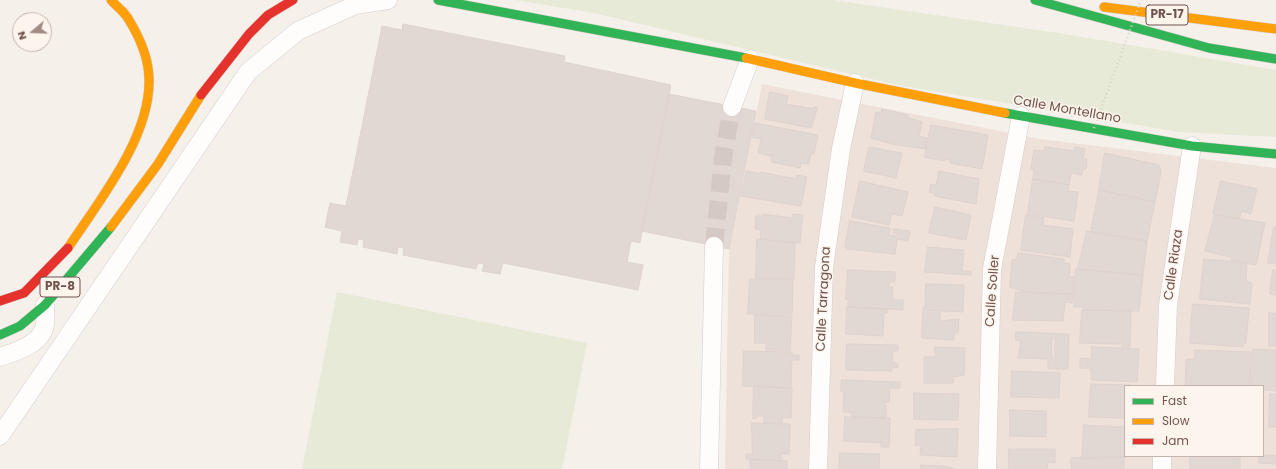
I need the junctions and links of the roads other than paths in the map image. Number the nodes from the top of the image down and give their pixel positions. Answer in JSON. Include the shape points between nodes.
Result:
{"nodes":[{"id":1,"x":111,"y":0,"type":"edge"},
{"id":2,"x":293,"y":0,"type":"edge"},
{"id":3,"x":388,"y":0,"type":"edge"},
{"id":4,"x":438,"y":0,"type":"edge"},
{"id":5,"x":1034,"y":0,"type":"edge"},
{"id":6,"x":1057,"y":0,"type":"edge"},
{"id":7,"x":1276,"y":29,"type":"edge"},
{"id":8,"x":750,"y":59,"type":"junction"},
{"id":9,"x":1276,"y":59,"type":"edge"},
{"id":10,"x":855,"y":83,"type":"junction"},
{"id":11,"x":732,"y":107,"type":"tunnel mouth"},
{"id":12,"x":1021,"y":116,"type":"junction"},
{"id":13,"x":1192,"y":146,"type":"junction"},
{"id":14,"x":1276,"y":154,"type":"edge"},
{"id":15,"x":714,"y":246,"type":"tunnel mouth"},
{"id":16,"x":0,"y":301,"type":"edge"},
{"id":17,"x":45,"y":305,"type":"junction"},
{"id":18,"x":0,"y":335,"type":"edge"},
{"id":19,"x":0,"y":357,"type":"edge"},
{"id":20,"x":1165,"y":385,"type":"edge"},
{"id":21,"x":0,"y":436,"type":"edge"},
{"id":22,"x":1162,"y":457,"type":"edge"},
{"id":23,"x":709,"y":469,"type":"edge"},
{"id":24,"x":818,"y":469,"type":"edge"},
{"id":25,"x":987,"y":469,"type":"edge"},
{"id":26,"x":1162,"y":469,"type":"edge"}],
"edges":[{"from":1,"to":16,"type":"main road","number":"PR-8","via":[[131,22],[147,61],[150,85],[146,109],[125,158],[68,248],[24,293]]},
{"from":2,"to":17,"type":"main road","number":"PR-8","via":[[268,15],[249,34],[202,93],[158,164],[111,227]]},
{"from":3,"to":21,"type":"street","via":[[355,5],[298,31],[248,72]]},
{"from":4,"to":8,"type":"main road","name":"Calle Montellano"},
{"from":5,"to":9,"type":"main road","via":[[1209,48]]},
{"from":6,"to":7,"type":"main road","number":"PR-17"},
{"from":8,"to":10,"type":"main road","name":"Calle Montellano"},
{"from":8,"to":11,"type":"street"},
{"from":10,"to":12,"type":"main road","name":"Calle Montellano"},
{"from":10,"to":24,"type":"street","name":"Calle Tarragona","via":[[840,149],[824,267]]},
{"from":12,"to":13,"type":"main road","name":"Calle Montellano"},
{"from":12,"to":25,"type":"street","name":"Calle Soller","via":[[992,269]]},
{"from":13,"to":14,"type":"main road","name":"Calle Montellano"},
{"from":13,"to":20,"type":"street","name":"Calle Riaza","via":[[1168,305]]},
{"from":15,"to":23,"type":"street"},
{"from":17,"to":18,"type":"main road","number":"PR-8","via":[[20,326]]},
{"from":17,"to":19,"type":"street","via":[[45,326],[36,341]]},
{"from":22,"to":26,"type":"street"}]}
